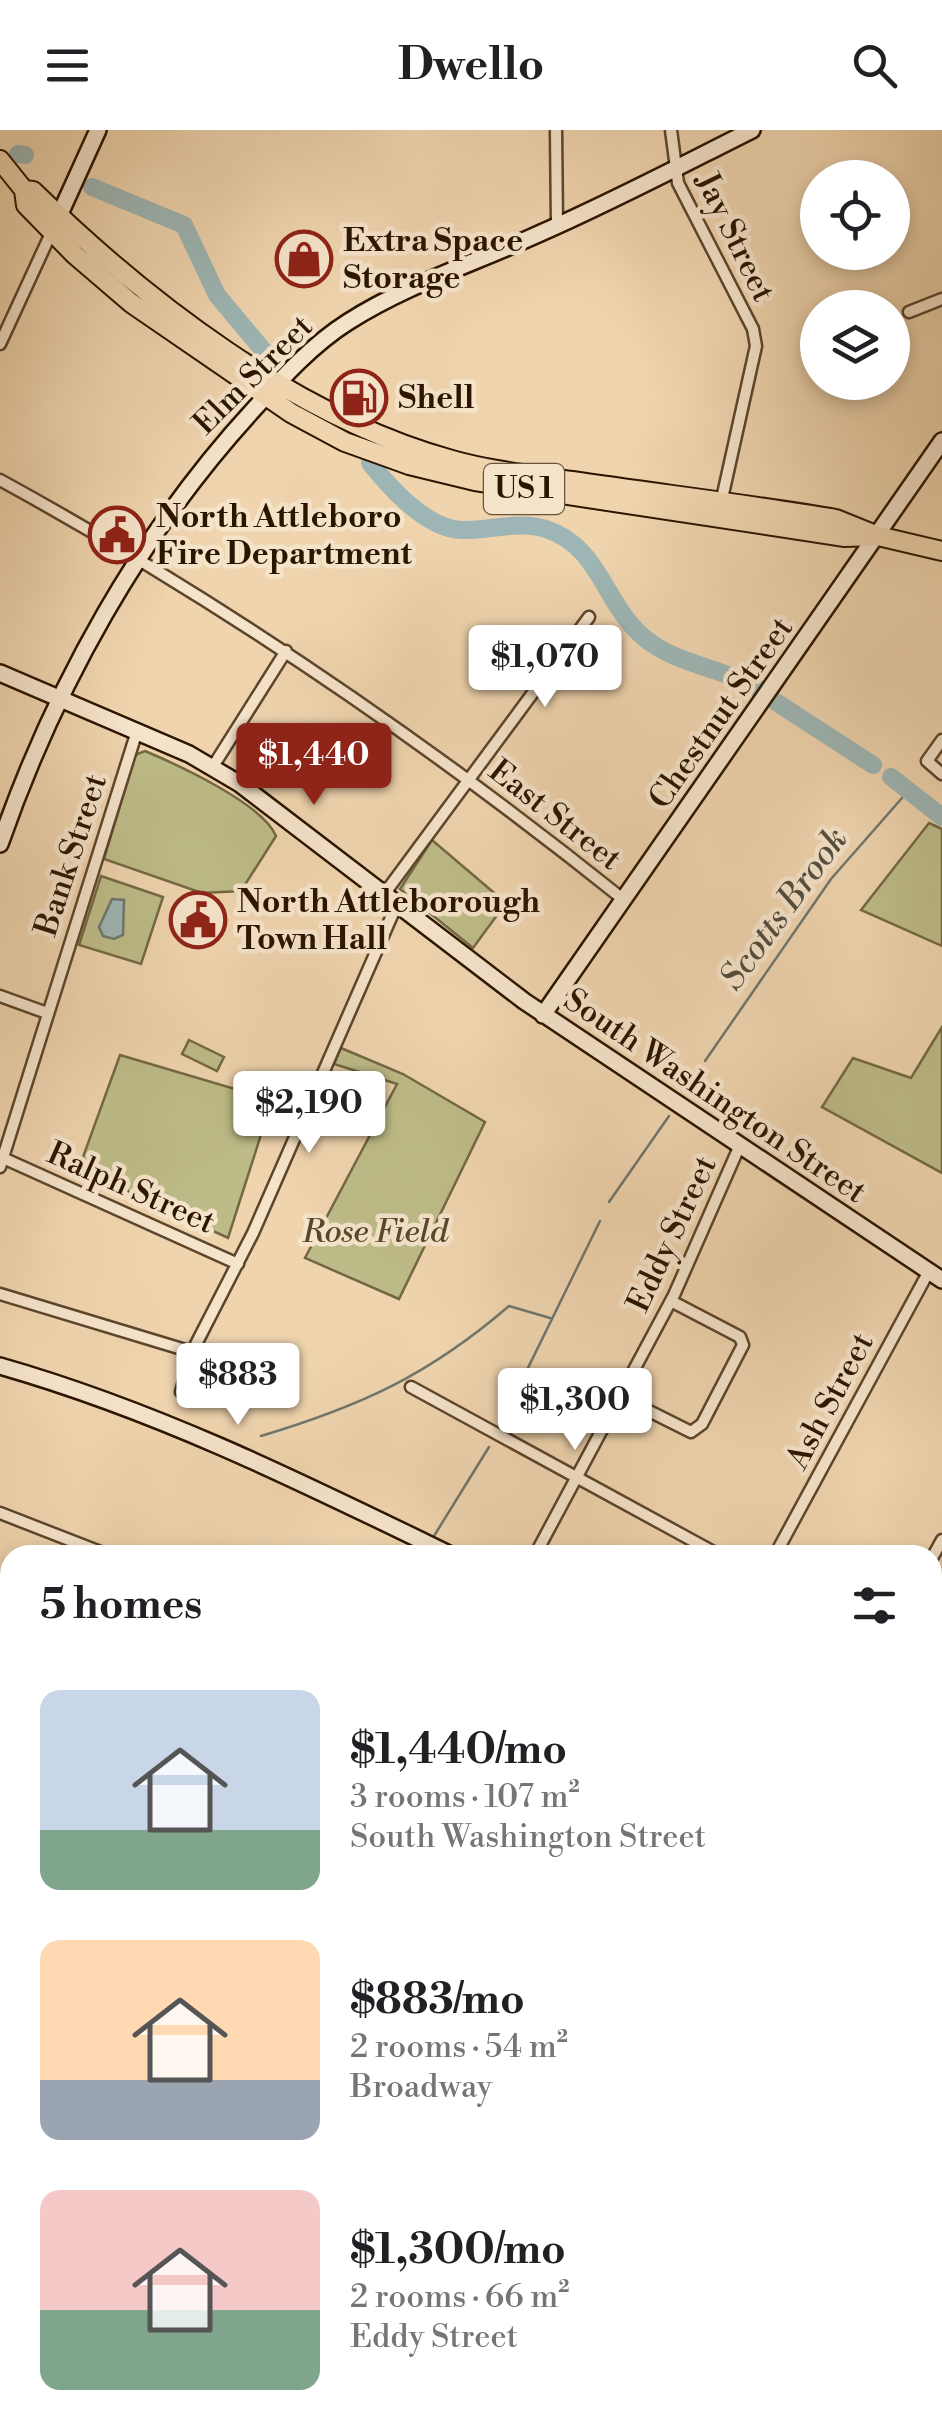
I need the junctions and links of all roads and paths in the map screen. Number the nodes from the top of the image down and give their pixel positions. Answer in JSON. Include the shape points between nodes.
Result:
{"nodes":[{"id":1,"x":98,"y":130,"type":"edge"},
{"id":2,"x":556,"y":130,"type":"edge"},
{"id":3,"x":670,"y":130,"type":"edge"},
{"id":4,"x":752,"y":130,"type":"edge"},
{"id":5,"x":0,"y":160,"type":"edge"},
{"id":6,"x":674,"y":169,"type":"junction"},
{"id":7,"x":55,"y":224,"type":"junction"},
{"id":8,"x":557,"y":226,"type":"junction"},
{"id":9,"x":942,"y":299,"type":"edge"},
{"id":10,"x":910,"y":311,"type":"edge"},
{"id":11,"x":0,"y":344,"type":"edge"},
{"id":12,"x":280,"y":381,"type":"junction"},
{"id":13,"x":266,"y":396,"type":"junction"},
{"id":14,"x":942,"y":441,"type":"edge"},
{"id":15,"x":0,"y":480,"type":"edge"},
{"id":16,"x":721,"y":503,"type":"junction"},
{"id":17,"x":878,"y":536,"type":"junction"},
{"id":18,"x":942,"y":551,"type":"edge"},
{"id":19,"x":140,"y":561,"type":"junction"},
{"id":20,"x":590,"y":617,"type":"dead end"},
{"id":21,"x":286,"y":652,"type":"junction"},
{"id":22,"x":0,"y":672,"type":"edge"},
{"id":23,"x":59,"y":698,"type":"junction"},
{"id":24,"x":138,"y":731,"type":"junction"},
{"id":25,"x":942,"y":740,"type":"edge"},
{"id":26,"x":212,"y":768,"type":"junction"},
{"id":27,"x":942,"y":774,"type":"edge"},
{"id":28,"x":469,"y":779,"type":"junction"},
{"id":29,"x":0,"y":844,"type":"edge"},
{"id":30,"x":391,"y":899,"type":"junction"},
{"id":31,"x":624,"y":900,"type":"junction"},
{"id":32,"x":0,"y":996,"type":"edge"},
{"id":33,"x":47,"y":1013,"type":"junction"},
{"id":34,"x":544,"y":1015,"type":"junction"},
{"id":35,"x":740,"y":1145,"type":"junction"},
{"id":36,"x":1,"y":1163,"type":"edge"},
{"id":37,"x":238,"y":1264,"type":"junction"},
{"id":38,"x":936,"y":1276,"type":"edge"},
{"id":39,"x":0,"y":1294,"type":"edge"},
{"id":40,"x":671,"y":1301,"type":"junction"},
{"id":41,"x":192,"y":1352,"type":"junction"},
{"id":42,"x":0,"y":1366,"type":"edge"},
{"id":43,"x":411,"y":1387,"type":"dead end"},
{"id":44,"x":181,"y":1392,"type":"dead end"},
{"id":45,"x":620,"y":1396,"type":"junction"},
{"id":46,"x":577,"y":1476,"type":"junction"},
{"id":47,"x":0,"y":1513,"type":"edge"},
{"id":48,"x":82,"y":1545,"type":"edge"},
{"id":49,"x":429,"y":1545,"type":"edge"},
{"id":50,"x":540,"y":1545,"type":"edge"},
{"id":51,"x":701,"y":1545,"type":"edge"},
{"id":52,"x":781,"y":1545,"type":"edge"}],
"edges":[{"from":1,"to":7,"type":"main road"},
{"from":2,"to":8,"type":"street"},
{"from":3,"to":6,"type":"street"},
{"from":4,"to":6,"type":"main road","name":"Elm Street"},
{"from":5,"to":7,"type":"main road","number":"US 1"},
{"from":6,"to":8,"type":"main road","name":"Elm Street"},
{"from":6,"to":16,"type":"street","name":"Jay Street","via":[[756,346]]},
{"from":7,"to":11,"type":"street"},
{"from":7,"to":12,"type":"main road","number":"US 1"},
{"from":7,"to":13,"type":"main road","number":"US 1","via":[[130,303]]},
{"from":8,"to":12,"type":"main road","name":"Elm Street","via":[[390,297],[328,336]]},
{"from":9,"to":10,"type":"street"},
{"from":12,"to":13,"type":"main road","name":"Elm Street"},
{"from":12,"to":16,"type":"main road","number":"US 1","via":[[354,425],[455,462]]},
{"from":13,"to":17,"type":"main road","number":"US 1","via":[[345,442],[439,474],[845,538]]},
{"from":13,"to":19,"type":"main road","name":"Elm Street","via":[[212,455]]},
{"from":14,"to":17,"type":"main road","name":"Chestnut Street"},
{"from":15,"to":19,"type":"street","name":"East Street"},
{"from":16,"to":17,"type":"main road","number":"US 1","via":[[836,519]]},
{"from":17,"to":18,"type":"main road","number":"US 1"},
{"from":17,"to":31,"type":"main road","name":"Chestnut Street"},
{"from":19,"to":21,"type":"street","name":"East Street"},
{"from":19,"to":23,"type":"main road","name":"Elm Street"},
{"from":20,"to":28,"type":"street"},
{"from":21,"to":26,"type":"street"},
{"from":21,"to":28,"type":"street","name":"East Street"},
{"from":22,"to":23,"type":"main road","name":"South Washington Street"},
{"from":23,"to":24,"type":"main road","name":"South Washington Street"},
{"from":23,"to":29,"type":"main road","name":"Elm Street"},
{"from":24,"to":26,"type":"main road","name":"South Washington Street"},
{"from":24,"to":33,"type":"street","name":"Bank Street"},
{"from":25,"to":27,"type":"street","via":[[927,761]]},
{"from":26,"to":30,"type":"main road","name":"South Washington Street","via":[[278,809]]},
{"from":28,"to":30,"type":"street"},
{"from":28,"to":31,"type":"street","name":"East Street"},
{"from":30,"to":34,"type":"main road","name":"South Washington Street"},
{"from":30,"to":37,"type":"street"},
{"from":31,"to":34,"type":"main road","name":"Chestnut Street"},
{"from":32,"to":33,"type":"street"},
{"from":33,"to":36,"type":"street","name":"Bank Street"},
{"from":34,"to":35,"type":"main road","name":"South Washington Street"},
{"from":35,"to":38,"type":"main road","name":"South Washington Street"},
{"from":35,"to":40,"type":"street","name":"Eddy Street"},
{"from":36,"to":37,"type":"street","name":"Ralph Street"},
{"from":37,"to":41,"type":"street"},
{"from":38,"to":52,"type":"street","name":"Ash Street"},
{"from":39,"to":41,"type":"street"},
{"from":40,"to":45,"type":"street","name":"Eddy Street"},
{"from":40,"to":45,"type":"street","via":[[743,1345],[702,1424],[691,1432]]},
{"from":41,"to":44,"type":"street"},
{"from":42,"to":49,"type":"main road","via":[[169,1422]]},
{"from":43,"to":46,"type":"street"},
{"from":45,"to":46,"type":"street","name":"Eddy Street"},
{"from":46,"to":50,"type":"street","name":"Eddy Street"},
{"from":46,"to":51,"type":"street"},
{"from":47,"to":48,"type":"street"}]}
